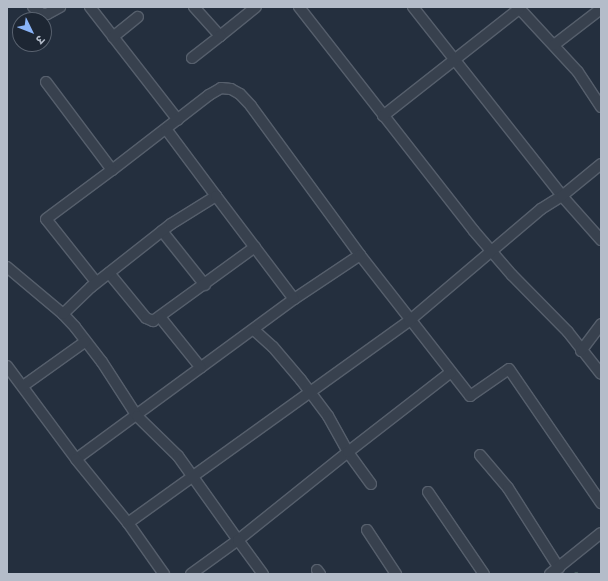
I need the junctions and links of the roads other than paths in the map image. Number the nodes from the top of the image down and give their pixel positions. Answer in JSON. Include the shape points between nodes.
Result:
{"nodes":[{"id":1,"x":33,"y":7,"type":"edge"},
{"id":2,"x":60,"y":7,"type":"edge"},
{"id":3,"x":90,"y":7,"type":"edge"},
{"id":4,"x":194,"y":7,"type":"edge"},
{"id":5,"x":256,"y":7,"type":"edge"},
{"id":6,"x":299,"y":7,"type":"edge"},
{"id":7,"x":413,"y":7,"type":"edge"},
{"id":8,"x":518,"y":8,"type":"edge"},
{"id":9,"x":601,"y":9,"type":"edge"},
{"id":10,"x":138,"y":17,"type":"dead end"},
{"id":11,"x":220,"y":36,"type":"junction"},
{"id":12,"x":112,"y":37,"type":"junction"},
{"id":13,"x":554,"y":44,"type":"junction"},
{"id":14,"x":192,"y":58,"type":"dead end"},
{"id":15,"x":455,"y":60,"type":"junction"},
{"id":16,"x":46,"y":82,"type":"dead end"},
{"id":17,"x":601,"y":106,"type":"edge"},
{"id":18,"x":383,"y":116,"type":"junction"},
{"id":19,"x":178,"y":120,"type":"junction"},
{"id":20,"x":166,"y":129,"type":"junction"},
{"id":21,"x":601,"y":164,"type":"edge"},
{"id":22,"x":112,"y":170,"type":"junction"},
{"id":23,"x":216,"y":196,"type":"junction"},
{"id":24,"x":562,"y":196,"type":"junction"},
{"id":25,"x":162,"y":231,"type":"junction"},
{"id":26,"x":601,"y":240,"type":"edge"},
{"id":27,"x":255,"y":246,"type":"junction"},
{"id":28,"x":491,"y":252,"type":"junction"},
{"id":29,"x":360,"y":255,"type":"junction"},
{"id":30,"x":7,"y":267,"type":"edge"},
{"id":31,"x":109,"y":273,"type":"junction"},
{"id":32,"x":96,"y":282,"type":"junction"},
{"id":33,"x":205,"y":285,"type":"junction"},
{"id":34,"x":294,"y":298,"type":"junction"},
{"id":35,"x":63,"y":314,"type":"junction"},
{"id":36,"x":160,"y":317,"type":"junction"},
{"id":37,"x":409,"y":321,"type":"junction"},
{"id":38,"x":601,"y":324,"type":"edge"},
{"id":39,"x":254,"y":330,"type":"junction"},
{"id":40,"x":86,"y":341,"type":"junction"},
{"id":41,"x":581,"y":351,"type":"junction"},
{"id":42,"x":7,"y":366,"type":"edge"},
{"id":43,"x":201,"y":368,"type":"junction"},
{"id":44,"x":451,"y":372,"type":"junction"},
{"id":45,"x":601,"y":374,"type":"edge"},
{"id":46,"x":23,"y":386,"type":"junction"},
{"id":47,"x":310,"y":393,"type":"junction"},
{"id":48,"x":137,"y":416,"type":"junction"},
{"id":49,"x":348,"y":452,"type":"junction"},
{"id":50,"x":480,"y":455,"type":"dead end"},
{"id":51,"x":76,"y":459,"type":"junction"},
{"id":52,"x":193,"y":476,"type":"junction"},
{"id":53,"x":371,"y":484,"type":"dead end"},
{"id":54,"x":428,"y":492,"type":"dead end"},
{"id":55,"x":601,"y":503,"type":"edge"},
{"id":56,"x":128,"y":523,"type":"junction"},
{"id":57,"x":367,"y":530,"type":"dead end"},
{"id":58,"x":601,"y":533,"type":"edge"},
{"id":59,"x":238,"y":540,"type":"junction"},
{"id":60,"x":559,"y":568,"type":"junction"},
{"id":61,"x":164,"y":574,"type":"edge"},
{"id":62,"x":191,"y":574,"type":"edge"},
{"id":63,"x":263,"y":574,"type":"edge"},
{"id":64,"x":396,"y":574,"type":"edge"},
{"id":65,"x":484,"y":574,"type":"edge"},
{"id":66,"x":550,"y":574,"type":"edge"}],
"edges":[{"from":1,"to":2,"type":"street","via":[[42,14],[47,14]]},
{"from":3,"to":12,"type":"street"},
{"from":4,"to":11,"type":"street"},
{"from":5,"to":11,"type":"street"},
{"from":6,"to":18,"type":"street"},
{"from":7,"to":15,"type":"street"},
{"from":8,"to":13,"type":"street"},
{"from":8,"to":15,"type":"street"},
{"from":9,"to":13,"type":"street"},
{"from":10,"to":12,"type":"street"},
{"from":11,"to":14,"type":"street"},
{"from":12,"to":19,"type":"street"},
{"from":13,"to":17,"type":"street","via":[[578,72]]},
{"from":15,"to":18,"type":"street"},
{"from":15,"to":24,"type":"street"},
{"from":16,"to":22,"type":"street"},
{"from":18,"to":28,"type":"street"},
{"from":19,"to":20,"type":"street"},
{"from":19,"to":29,"type":"street","via":[[221,88],[231,89],[240,94]]},
{"from":20,"to":22,"type":"street"},
{"from":20,"to":23,"type":"street"},
{"from":21,"to":24,"type":"street"},
{"from":22,"to":32,"type":"street","via":[[46,219]]},
{"from":23,"to":25,"type":"street"},
{"from":23,"to":27,"type":"street"},
{"from":24,"to":26,"type":"street"},
{"from":24,"to":28,"type":"street","via":[[541,209]]},
{"from":25,"to":31,"type":"street"},
{"from":25,"to":33,"type":"street"},
{"from":27,"to":33,"type":"street"},
{"from":27,"to":34,"type":"street"},
{"from":28,"to":37,"type":"street"},
{"from":28,"to":41,"type":"street","via":[[568,332]]},
{"from":29,"to":34,"type":"street"},
{"from":29,"to":37,"type":"street"},
{"from":30,"to":35,"type":"street"},
{"from":31,"to":32,"type":"street"},
{"from":31,"to":36,"type":"street","via":[[146,318],[153,321]]},
{"from":32,"to":35,"type":"street"},
{"from":33,"to":36,"type":"street"},
{"from":34,"to":39,"type":"street"},
{"from":35,"to":40,"type":"street"},
{"from":36,"to":43,"type":"street"},
{"from":37,"to":44,"type":"street"},
{"from":37,"to":47,"type":"street"},
{"from":38,"to":41,"type":"street"},
{"from":39,"to":43,"type":"street"},
{"from":39,"to":47,"type":"street","via":[[273,347]]},
{"from":40,"to":46,"type":"street"},
{"from":40,"to":48,"type":"street"},
{"from":41,"to":45,"type":"street"},
{"from":42,"to":46,"type":"street"},
{"from":43,"to":48,"type":"street"},
{"from":44,"to":49,"type":"street"},
{"from":44,"to":55,"type":"street","via":[[470,396],[509,369]]},
{"from":46,"to":51,"type":"street"},
{"from":47,"to":49,"type":"street","via":[[328,416]]},
{"from":47,"to":52,"type":"street"},
{"from":48,"to":51,"type":"street"},
{"from":48,"to":52,"type":"street","via":[[178,456]]},
{"from":49,"to":53,"type":"street"},
{"from":49,"to":59,"type":"street"},
{"from":50,"to":60,"type":"street","via":[[508,488]]},
{"from":51,"to":56,"type":"street"},
{"from":52,"to":56,"type":"street"},
{"from":52,"to":59,"type":"street"},
{"from":54,"to":65,"type":"street"},
{"from":56,"to":61,"type":"street"},
{"from":57,"to":64,"type":"street"},
{"from":58,"to":60,"type":"street"},
{"from":59,"to":62,"type":"street"},
{"from":59,"to":63,"type":"street"},
{"from":60,"to":66,"type":"street"}]}
